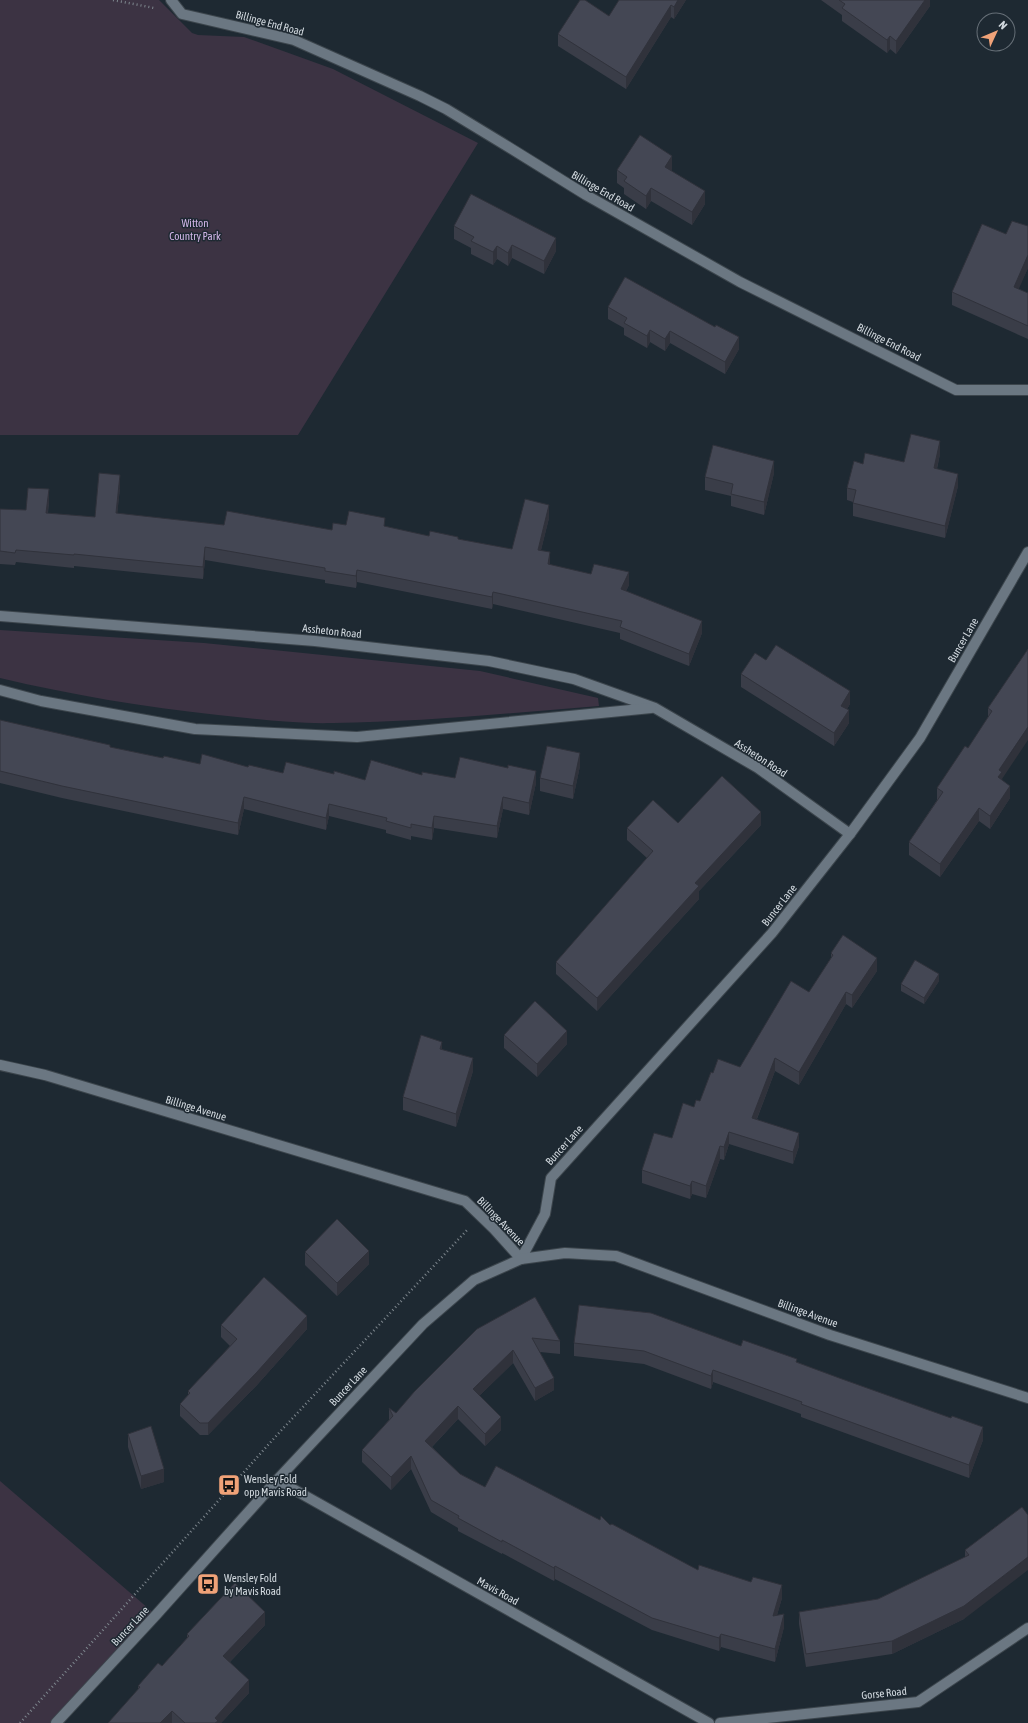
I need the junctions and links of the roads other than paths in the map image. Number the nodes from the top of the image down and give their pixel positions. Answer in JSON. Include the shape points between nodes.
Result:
{"nodes":[{"id":1,"x":171,"y":0,"type":"edge"},
{"id":2,"x":1028,"y":390,"type":"edge"},
{"id":3,"x":1028,"y":552,"type":"edge"},
{"id":4,"x":0,"y":616,"type":"edge"},
{"id":5,"x":0,"y":690,"type":"edge"},
{"id":6,"x":655,"y":708,"type":"junction"},
{"id":7,"x":850,"y":834,"type":"junction"},
{"id":8,"x":0,"y":1065,"type":"edge"},
{"id":9,"x":521,"y":1259,"type":"junction"},
{"id":10,"x":1028,"y":1398,"type":"edge"},
{"id":11,"x":276,"y":1480,"type":"junction"},
{"id":12,"x":1028,"y":1628,"type":"edge"},
{"id":13,"x":56,"y":1723,"type":"edge"},
{"id":14,"x":709,"y":1723,"type":"edge"},
{"id":15,"x":720,"y":1723,"type":"edge"}],
"edges":[{"from":1,"to":2,"type":"street","name":"Billinge End Road","via":[[182,14],[294,40],[420,96],[496,139],[586,196],[740,282],[956,390]]},
{"from":3,"to":7,"type":"street","name":"Buncer Lane","via":[[920,738]]},
{"from":4,"to":6,"type":"street","name":"Assheton Road","via":[[315,641],[489,661],[574,679]]},
{"from":5,"to":6,"type":"street","via":[[41,701],[195,728],[357,737]]},
{"from":6,"to":7,"type":"street","name":"Assheton Road","via":[[758,768]]},
{"from":7,"to":9,"type":"street","name":"Buncer Lane","via":[[772,933],[551,1178],[545,1214]]},
{"from":8,"to":9,"type":"street","name":"Billinge Avenue","via":[[45,1075],[464,1201]]},
{"from":9,"to":10,"type":"street","name":"Billinge Avenue","via":[[565,1253],[616,1256],[830,1334]]},
{"from":9,"to":11,"type":"street","name":"Buncer Lane","via":[[474,1280],[423,1324]]},
{"from":11,"to":13,"type":"street","name":"Buncer Lane"},
{"from":11,"to":14,"type":"street","name":"Mavis Road"},
{"from":12,"to":15,"type":"street","name":"Gorse Road","via":[[918,1702]]}]}
